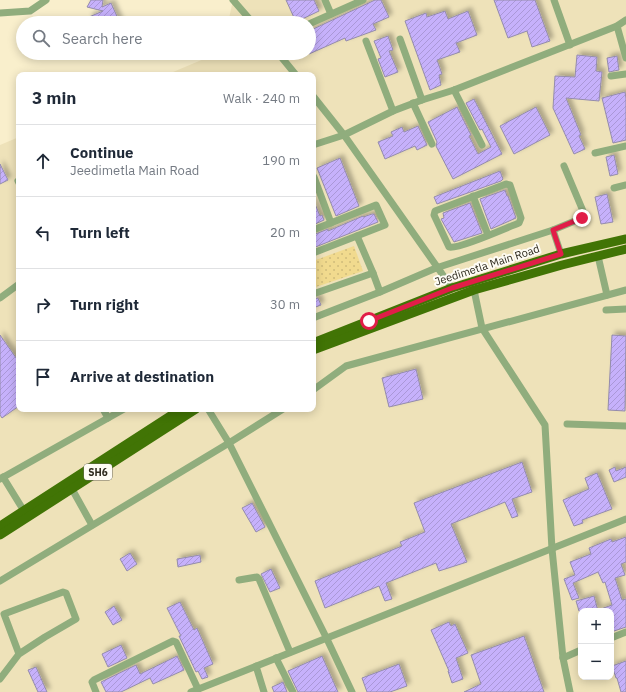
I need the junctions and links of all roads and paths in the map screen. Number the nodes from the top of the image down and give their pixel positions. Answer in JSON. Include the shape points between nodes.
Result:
{"nodes":[{"id":1,"x":46,"y":0,"type":"edge"},
{"id":2,"x":233,"y":0,"type":"edge"},
{"id":3,"x":325,"y":0,"type":"edge"},
{"id":4,"x":363,"y":0,"type":"edge"},
{"id":5,"x":554,"y":0,"type":"edge"},
{"id":6,"x":0,"y":13,"type":"edge"},
{"id":7,"x":331,"y":14,"type":"junction"},
{"id":8,"x":247,"y":16,"type":"edge"},
{"id":9,"x":626,"y":20,"type":"edge"},
{"id":10,"x":316,"y":21,"type":"edge"},
{"id":11,"x":617,"y":26,"type":"junction"},
{"id":12,"x":400,"y":39,"type":"dead end"},
{"id":13,"x":366,"y":41,"type":"dead end"},
{"id":14,"x":570,"y":45,"type":"junction"},
{"id":15,"x":626,"y":58,"type":"edge"},
{"id":16,"x":284,"y":60,"type":"edge"},
{"id":17,"x":294,"y":72,"type":"edge"},
{"id":18,"x":626,"y":74,"type":"edge"},
{"id":19,"x":611,"y":76,"type":"dead end"},
{"id":20,"x":454,"y":90,"type":"junction"},
{"id":21,"x":316,"y":100,"type":"edge"},
{"id":22,"x":422,"y":100,"type":"junction"},
{"id":23,"x":414,"y":103,"type":"junction"},
{"id":24,"x":393,"y":111,"type":"junction"},
{"id":25,"x":344,"y":135,"type":"junction"},
{"id":26,"x":316,"y":144,"type":"edge"},
{"id":27,"x":432,"y":144,"type":"dead end"},
{"id":28,"x":482,"y":145,"type":"dead end"},
{"id":29,"x":626,"y":146,"type":"edge"},
{"id":30,"x":595,"y":153,"type":"dead end"},
{"id":31,"x":564,"y":166,"type":"dead end"},
{"id":32,"x":316,"y":182,"type":"edge"},
{"id":33,"x":626,"y":185,"type":"edge"},
{"id":34,"x":614,"y":188,"type":"dead end"},
{"id":35,"x":473,"y":196,"type":"junction"},
{"id":36,"x":331,"y":223,"type":"junction"},
{"id":37,"x":316,"y":229,"type":"edge"},
{"id":38,"x":553,"y":230,"type":"junction"},
{"id":39,"x":488,"y":235,"type":"junction"},
{"id":40,"x":357,"y":236,"type":"junction"},
{"id":41,"x":626,"y":239,"type":"edge"},
{"id":42,"x":464,"y":244,"type":"junction"},
{"id":43,"x":626,"y":250,"type":"edge"},
{"id":44,"x":316,"y":252,"type":"edge"},
{"id":45,"x":561,"y":254,"type":"junction"},
{"id":46,"x":470,"y":256,"type":"junction"},
{"id":47,"x":598,"y":256,"type":"junction"},
{"id":48,"x":436,"y":268,"type":"junction"},
{"id":49,"x":373,"y":273,"type":"junction"},
{"id":50,"x":16,"y":286,"type":"edge"},
{"id":51,"x":452,"y":288,"type":"junction"},
{"id":52,"x":474,"y":290,"type":"junction"},
{"id":53,"x":626,"y":290,"type":"edge"},
{"id":54,"x":380,"y":292,"type":"junction"},
{"id":55,"x":316,"y":293,"type":"edge"},
{"id":56,"x":607,"y":295,"type":"junction"},
{"id":57,"x":0,"y":298,"type":"edge"},
{"id":58,"x":626,"y":309,"type":"edge"},
{"id":59,"x":606,"y":310,"type":"dead end"},
{"id":60,"x":316,"y":317,"type":"edge"},
{"id":61,"x":482,"y":328,"type":"junction"},
{"id":62,"x":316,"y":342,"type":"edge"},
{"id":63,"x":316,"y":349,"type":"edge"},
{"id":64,"x":316,"y":388,"type":"edge"},
{"id":65,"x":105,"y":412,"type":"edge"},
{"id":66,"x":119,"y":412,"type":"edge"},
{"id":67,"x":176,"y":412,"type":"edge"},
{"id":68,"x":191,"y":412,"type":"edge"},
{"id":69,"x":210,"y":412,"type":"edge"},
{"id":70,"x":278,"y":412,"type":"edge"},
{"id":71,"x":108,"y":418,"type":"junction"},
{"id":72,"x":567,"y":424,"type":"dead end"},
{"id":73,"x":626,"y":426,"type":"edge"},
{"id":74,"x":229,"y":443,"type":"junction"},
{"id":75,"x":1,"y":478,"type":"edge"},
{"id":76,"x":72,"y":489,"type":"junction"},
{"id":77,"x":24,"y":511,"type":"junction"},
{"id":78,"x":626,"y":519,"type":"edge"},
{"id":79,"x":92,"y":525,"type":"junction"},
{"id":80,"x":0,"y":526,"type":"edge"},
{"id":81,"x":0,"y":535,"type":"edge"},
{"id":82,"x":552,"y":549,"type":"junction"},
{"id":83,"x":239,"y":580,"type":"dead end"},
{"id":84,"x":0,"y":581,"type":"edge"},
{"id":85,"x":626,"y":632,"type":"edge"},
{"id":86,"x":326,"y":637,"type":"junction"},
{"id":87,"x":614,"y":637,"type":"edge"},
{"id":88,"x":578,"y":651,"type":"edge"},
{"id":89,"x":290,"y":652,"type":"junction"},
{"id":90,"x":19,"y":654,"type":"junction"},
{"id":91,"x":276,"y":658,"type":"junction"},
{"id":92,"x":563,"y":658,"type":"junction"},
{"id":93,"x":256,"y":666,"type":"junction"},
{"id":94,"x":0,"y":679,"type":"edge"},
{"id":95,"x":195,"y":691,"type":"edge"},
{"id":96,"x":96,"y":692,"type":"edge"},
{"id":97,"x":264,"y":692,"type":"edge"},
{"id":98,"x":293,"y":692,"type":"edge"},
{"id":99,"x":352,"y":692,"type":"edge"},
{"id":100,"x":570,"y":692,"type":"edge"}],
"edges":[{"from":1,"to":6,"type":"street","via":[[30,11]]},
{"from":2,"to":8,"type":"street"},
{"from":3,"to":7,"type":"street"},
{"from":4,"to":7,"type":"street"},
{"from":5,"to":14,"type":"street"},
{"from":7,"to":10,"type":"street"},
{"from":9,"to":11,"type":"street"},
{"from":11,"to":14,"type":"street"},
{"from":11,"to":15,"type":"street"},
{"from":12,"to":22,"type":"street"},
{"from":13,"to":24,"type":"street"},
{"from":14,"to":20,"type":"street"},
{"from":16,"to":17,"type":"street"},
{"from":18,"to":19,"type":"street"},
{"from":20,"to":22,"type":"street"},
{"from":20,"to":28,"type":"street"},
{"from":21,"to":25,"type":"street"},
{"from":22,"to":23,"type":"street"},
{"from":23,"to":24,"type":"street"},
{"from":23,"to":27,"type":"street"},
{"from":24,"to":25,"type":"street"},
{"from":25,"to":26,"type":"street"},
{"from":25,"to":48,"type":"street"},
{"from":29,"to":30,"type":"street"},
{"from":31,"to":38,"type":"street","via":[[583,215],[582,218]]},
{"from":32,"to":36,"type":"street"},
{"from":33,"to":34,"type":"street"},
{"from":35,"to":39,"type":"street"},
{"from":35,"to":39,"type":"street","via":[[506,184],[510,185],[521,220]]},
{"from":35,"to":42,"type":"street","via":[[434,212],[449,247]]},
{"from":36,"to":37,"type":"street"},
{"from":36,"to":40,"type":"street","via":[[376,205],[385,225]]},
{"from":38,"to":45,"type":"street"},
{"from":38,"to":46,"type":"street"},
{"from":39,"to":42,"type":"street"},
{"from":40,"to":44,"type":"street"},
{"from":40,"to":49,"type":"street"},
{"from":41,"to":45,"type":"main road","name":"Jeedimetla Main Road"},
{"from":42,"to":46,"type":"street"},
{"from":43,"to":47,"type":"main road","name":"Jeedimetla Main Road"},
{"from":45,"to":51,"type":"main road","name":"Jeedimetla Main Road"},
{"from":46,"to":48,"type":"street"},
{"from":47,"to":52,"type":"main road","name":"Jeedimetla Main Road"},
{"from":47,"to":56,"type":"street"},
{"from":48,"to":51,"type":"street"},
{"from":48,"to":54,"type":"street"},
{"from":49,"to":54,"type":"street"},
{"from":49,"to":55,"type":"street"},
{"from":50,"to":57,"type":"street"},
{"from":51,"to":62,"type":"main road","name":"Jeedimetla Main Road"},
{"from":52,"to":61,"type":"street"},
{"from":52,"to":63,"type":"main road","name":"Jeedimetla Main Road"},
{"from":53,"to":56,"type":"street"},
{"from":54,"to":60,"type":"street"},
{"from":56,"to":61,"type":"street"},
{"from":58,"to":59,"type":"street"},
{"from":61,"to":64,"type":"street","via":[[346,366]]},
{"from":61,"to":82,"type":"street","via":[[545,425]]},
{"from":65,"to":71,"type":"street"},
{"from":66,"to":71,"type":"street"},
{"from":67,"to":77,"type":"main road","number":"SH6"},
{"from":68,"to":76,"type":"main road","number":"SH6"},
{"from":69,"to":74,"type":"street"},
{"from":70,"to":74,"type":"street"},
{"from":71,"to":75,"type":"street"},
{"from":72,"to":73,"type":"street"},
{"from":74,"to":79,"type":"street"},
{"from":74,"to":86,"type":"street"},
{"from":75,"to":77,"type":"street"},
{"from":76,"to":79,"type":"street"},
{"from":76,"to":81,"type":"main road","number":"SH6"},
{"from":77,"to":80,"type":"main road","number":"SH6"},
{"from":78,"to":82,"type":"street"},
{"from":79,"to":84,"type":"street"},
{"from":82,"to":86,"type":"street"},
{"from":82,"to":92,"type":"street"},
{"from":83,"to":89,"type":"street","via":[[253,577],[259,579]]},
{"from":85,"to":87,"type":"street"},
{"from":86,"to":89,"type":"street"},
{"from":86,"to":99,"type":"street"},
{"from":88,"to":92,"type":"street"},
{"from":89,"to":91,"type":"street"},
{"from":90,"to":90,"type":"street","via":[[76,619],[66,593],[4,614]]},
{"from":90,"to":94,"type":"street"},
{"from":91,"to":93,"type":"street"},
{"from":91,"to":98,"type":"street"},
{"from":92,"to":100,"type":"street"},
{"from":93,"to":95,"type":"street"},
{"from":93,"to":97,"type":"street"},
{"from":95,"to":96,"type":"street","via":[[177,644],[173,641],[94,680],[92,682]]}]}
